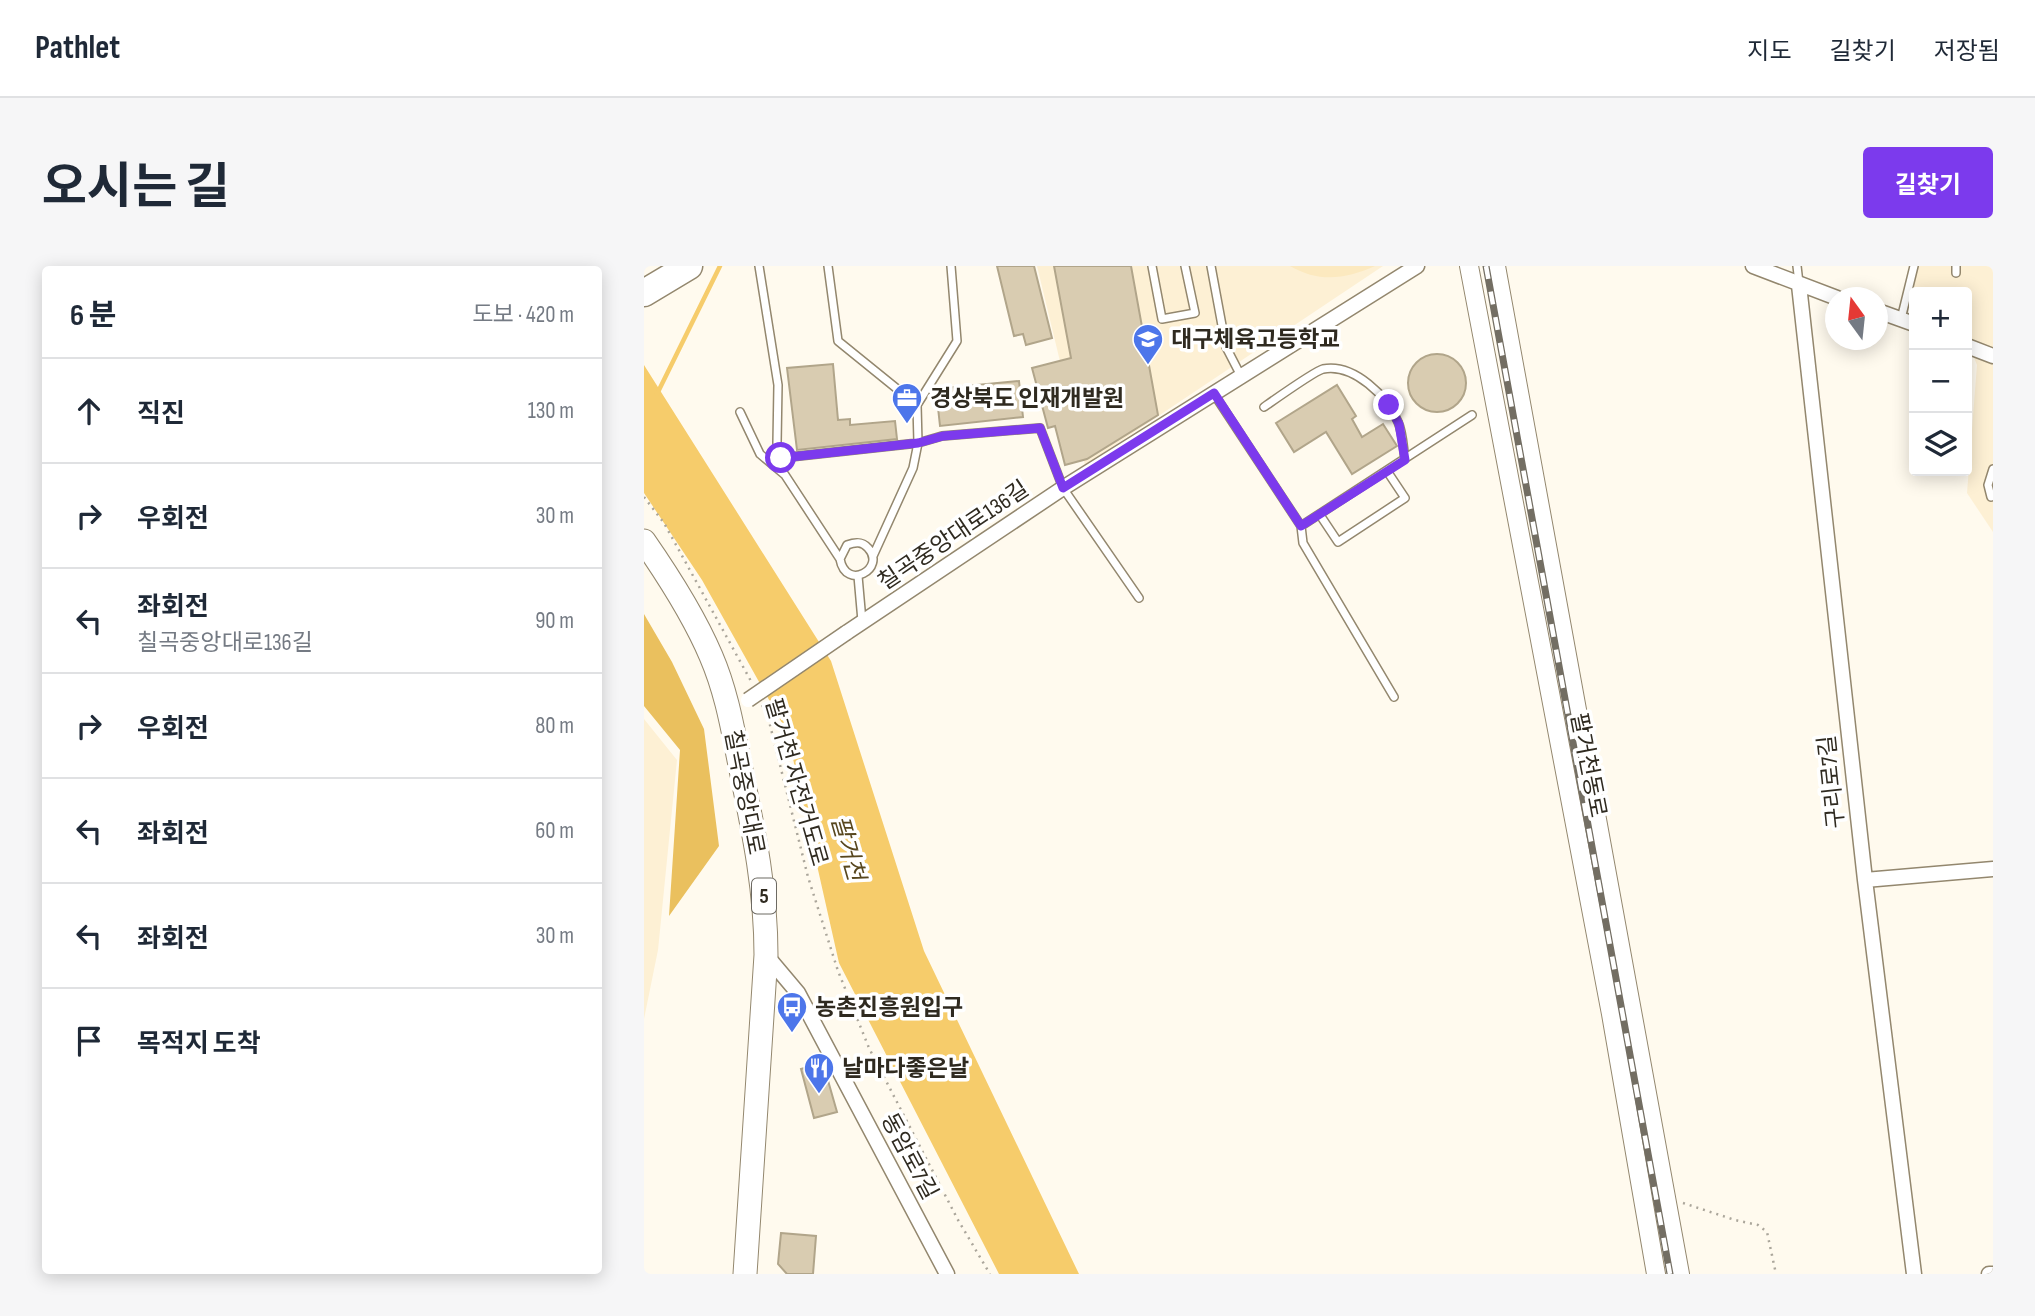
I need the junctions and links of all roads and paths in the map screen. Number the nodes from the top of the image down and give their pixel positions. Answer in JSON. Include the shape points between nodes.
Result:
{"nodes":[{"id":1,"x":689,"y":266,"type":"edge"},
{"id":2,"x":759,"y":266,"type":"edge"},
{"id":3,"x":828,"y":266,"type":"edge"},
{"id":4,"x":951,"y":266,"type":"edge"},
{"id":5,"x":1152,"y":266,"type":"edge"},
{"id":6,"x":1185,"y":266,"type":"edge"},
{"id":7,"x":1211,"y":266,"type":"edge"},
{"id":8,"x":1417,"y":266,"type":"edge"},
{"id":9,"x":1469,"y":266,"type":"edge"},
{"id":10,"x":1496,"y":266,"type":"edge"},
{"id":11,"x":1753,"y":266,"type":"edge"},
{"id":12,"x":1797,"y":266,"type":"edge"},
{"id":13,"x":1914,"y":266,"type":"edge"},
{"id":14,"x":1799,"y":285,"type":"junction"},
{"id":15,"x":644,"y":293,"type":"edge"},
{"id":16,"x":1825,"y":294,"type":"edge"},
{"id":17,"x":1888,"y":315,"type":"edge"},
{"id":18,"x":1908,"y":322,"type":"edge"},
{"id":19,"x":1972,"y":348,"type":"edge"},
{"id":20,"x":1993,"y":356,"type":"edge"},
{"id":21,"x":1241,"y":376,"type":"junction"},
{"id":22,"x":1214,"y":393,"type":"junction"},
{"id":23,"x":917,"y":405,"type":"junction"},
{"id":24,"x":1264,"y":407,"type":"dead end"},
{"id":25,"x":740,"y":412,"type":"dead end"},
{"id":26,"x":1472,"y":415,"type":"dead end"},
{"id":27,"x":918,"y":443,"type":"junction"},
{"id":28,"x":781,"y":458,"type":"junction"},
{"id":29,"x":1405,"y":460,"type":"junction"},
{"id":30,"x":1993,"y":469,"type":"edge"},
{"id":31,"x":1387,"y":471,"type":"junction"},
{"id":32,"x":785,"y":475,"type":"junction"},
{"id":33,"x":1063,"y":488,"type":"junction"},
{"id":34,"x":644,"y":497,"type":"edge"},
{"id":35,"x":1991,"y":497,"type":"edge"},
{"id":36,"x":1320,"y":515,"type":"junction"},
{"id":37,"x":1301,"y":526,"type":"junction"},
{"id":38,"x":644,"y":541,"type":"edge"},
{"id":39,"x":873,"y":556,"type":"junction"},
{"id":40,"x":840,"y":559,"type":"junction"},
{"id":41,"x":858,"y":576,"type":"junction"},
{"id":42,"x":1139,"y":598,"type":"dead end"},
{"id":43,"x":862,"y":621,"type":"junction"},
{"id":44,"x":751,"y":683,"type":"dead end"},
{"id":45,"x":1394,"y":697,"type":"dead end"},
{"id":46,"x":745,"y":702,"type":"junction"},
{"id":47,"x":1993,"y":869,"type":"edge"},
{"id":48,"x":1865,"y":880,"type":"junction"},
{"id":49,"x":766,"y":955,"type":"junction"},
{"id":50,"x":1684,"y":1203,"type":"dead end"},
{"id":51,"x":744,"y":1274,"type":"edge"},
{"id":52,"x":947,"y":1274,"type":"edge"},
{"id":53,"x":989,"y":1274,"type":"edge"},
{"id":54,"x":1656,"y":1274,"type":"edge"},
{"id":55,"x":1680,"y":1274,"type":"edge"},
{"id":56,"x":1776,"y":1274,"type":"edge"},
{"id":57,"x":1914,"y":1274,"type":"edge"}],
"edges":[{"from":1,"to":15,"type":"highway"},
{"from":2,"to":28,"type":"lane","via":[[778,385]]},
{"from":3,"to":23,"type":"lane","via":[[838,341]]},
{"from":4,"to":23,"type":"lane","via":[[957,341]]},
{"from":5,"to":6,"type":"lane","via":[[1162,319],[1195,313]]},
{"from":7,"to":21,"type":"lane","via":[[1226,347]]},
{"from":8,"to":21,"type":"street","name":"칠곡중앙대로136길"},
{"from":9,"to":54,"type":"street","name":"팔거천동로"},
{"from":10,"to":55,"type":"street","name":"팔거천동로"},
{"from":11,"to":14,"type":"street"},
{"from":12,"to":14,"type":"lane"},
{"from":13,"to":18,"type":"lane"},
{"from":14,"to":16,"type":"street"},
{"from":14,"to":48,"type":"street","name":"구리로7길"},
{"from":17,"to":18,"type":"street"},
{"from":19,"to":20,"type":"street"},
{"from":21,"to":22,"type":"street","name":"칠곡중앙대로136길"},
{"from":22,"to":33,"type":"street","name":"칠곡중앙대로136길"},
{"from":22,"to":37,"type":"lane"},
{"from":23,"to":27,"type":"lane"},
{"from":24,"to":29,"type":"lane","via":[[1323,369],[1347,372],[1389,405],[1399,424]]},
{"from":25,"to":32,"type":"lane","via":[[760,454]]},
{"from":26,"to":29,"type":"lane"},
{"from":27,"to":28,"type":"lane"},
{"from":27,"to":33,"type":"lane","via":[[943,436],[1040,428]]},
{"from":27,"to":39,"type":"lane","via":[[913,468]]},
{"from":28,"to":32,"type":"lane"},
{"from":29,"to":31,"type":"lane"},
{"from":30,"to":35,"type":"lane","via":[[1988,485]]},
{"from":31,"to":36,"type":"lane"},
{"from":31,"to":36,"type":"lane","via":[[1405,498],[1338,542]]},
{"from":32,"to":40,"type":"lane"},
{"from":33,"to":42,"type":"lane"},
{"from":33,"to":43,"type":"street","name":"칠곡중앙대로136길"},
{"from":34,"to":44,"type":"path","name":"팔거천 자전거도로","via":[[664,523]]},
{"from":36,"to":37,"type":"lane"},
{"from":37,"to":45,"type":"lane","via":[[1303,543]]},
{"from":38,"to":46,"type":"main road","name":"칠곡중앙대로","number":"5","via":[[670,578],[711,656]]},
{"from":39,"to":40,"type":"lane","via":[[867,546],[857,542],[847,545]]},
{"from":39,"to":41,"type":"lane","via":[[868,571]]},
{"from":40,"to":41,"type":"lane","via":[[847,573]]},
{"from":41,"to":43,"type":"lane"},
{"from":43,"to":46,"type":"street","name":"칠곡중앙대로136길","bridge":true},
{"from":46,"to":49,"type":"main road","name":"칠곡중앙대로","number":"5","via":[[754,831],[766,910]]},
{"from":46,"to":53,"type":"path","name":"팔거천 자전거도로","via":[[768,717],[808,877],[869,1048]]},
{"from":47,"to":48,"type":"street"},
{"from":48,"to":57,"type":"street","name":"구리로7길"},
{"from":49,"to":51,"type":"main road","name":"칠곡중앙대로","number":"5"},
{"from":49,"to":52,"type":"street","name":"동암로7길","via":[[798,993]]},
{"from":50,"to":56,"type":"path","via":[[1767,1231]]}]}
